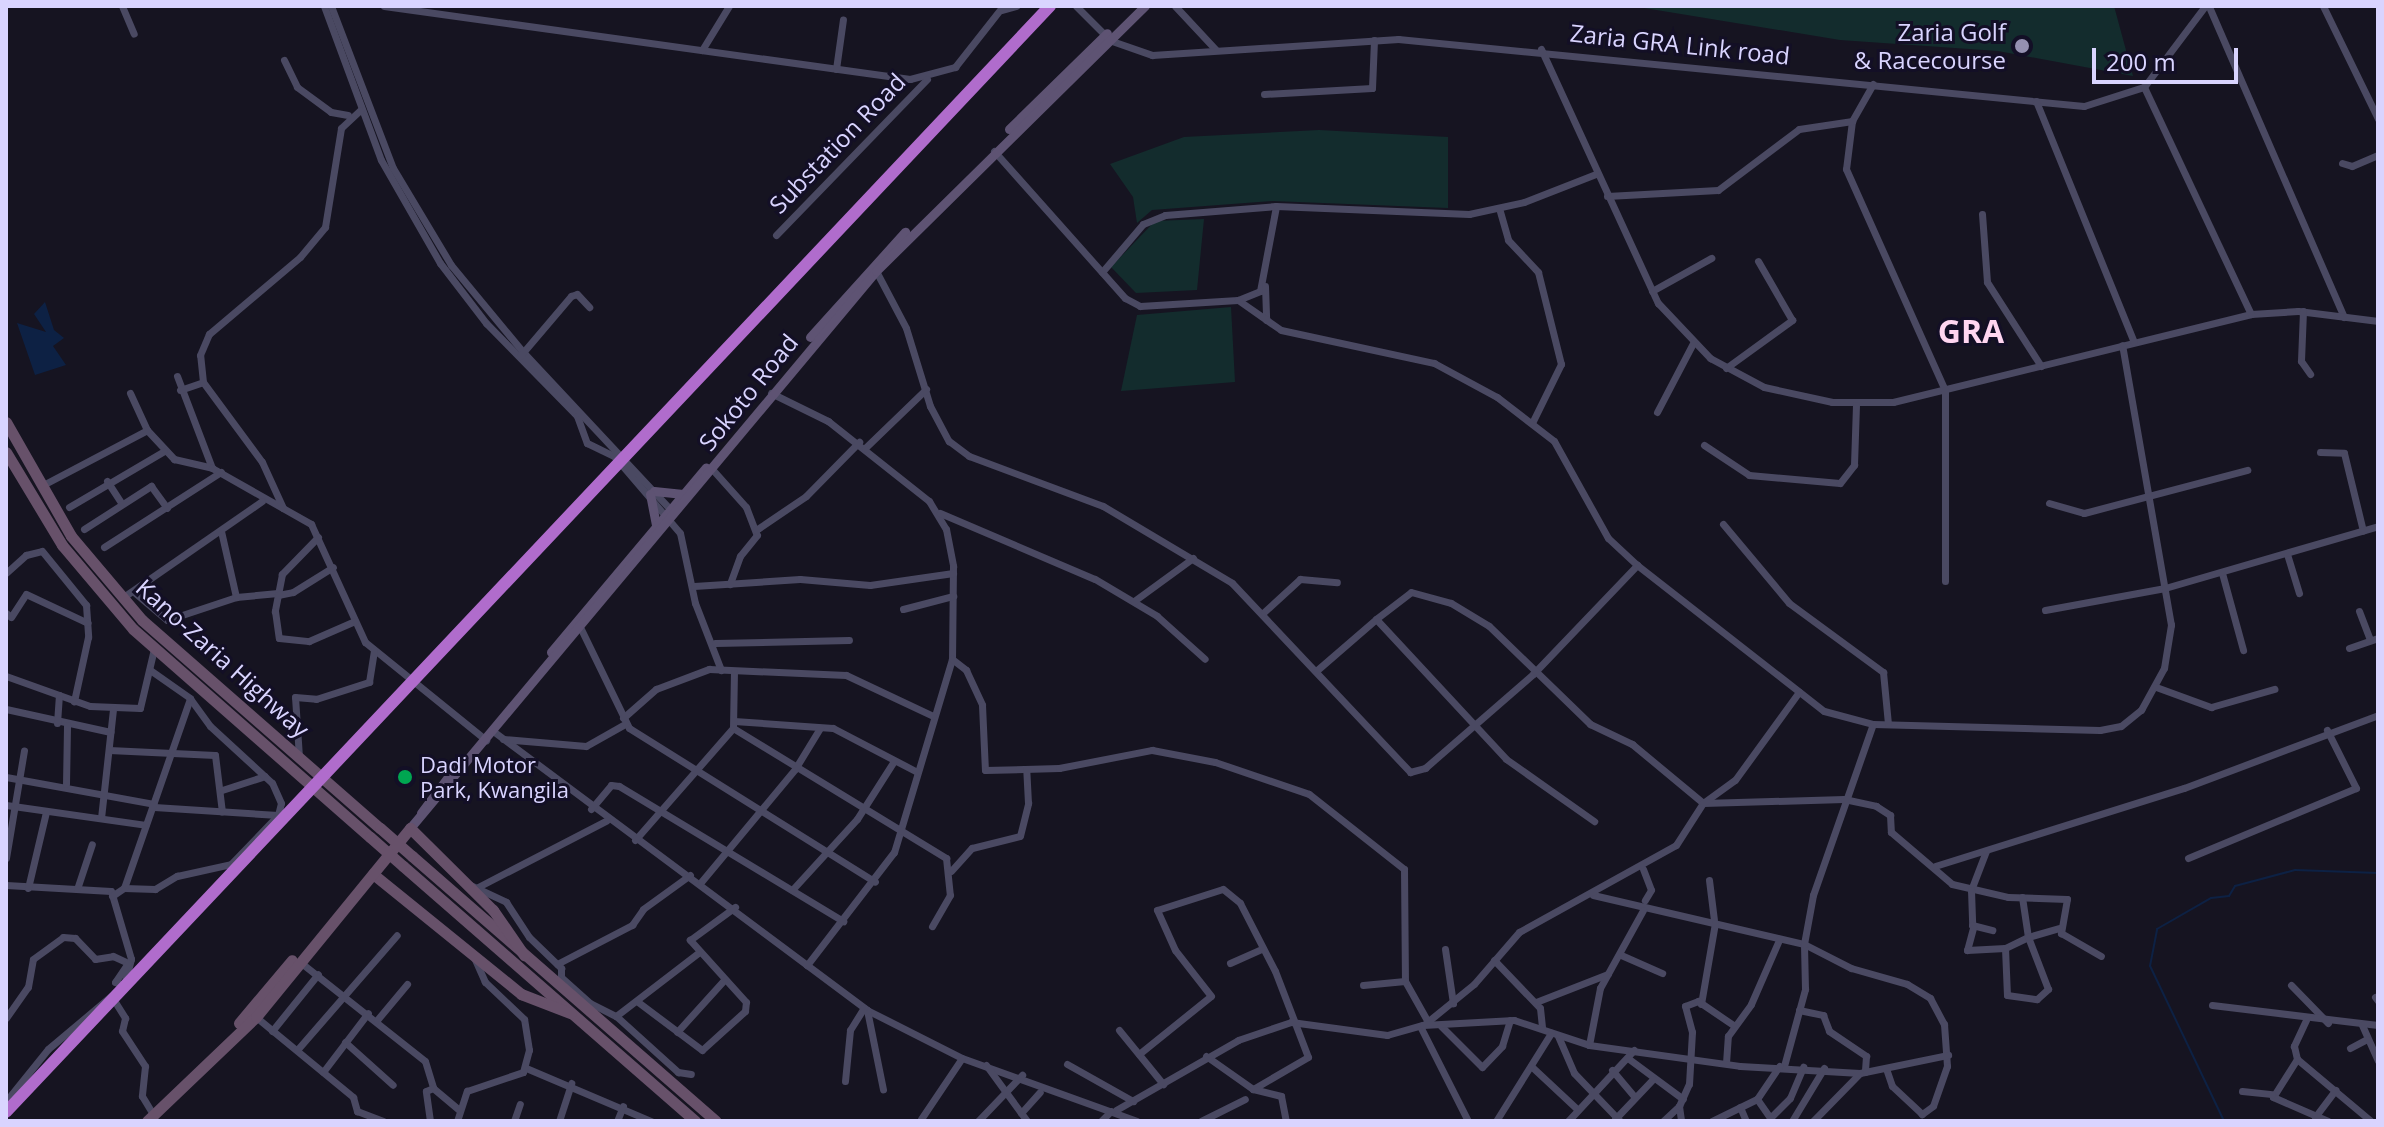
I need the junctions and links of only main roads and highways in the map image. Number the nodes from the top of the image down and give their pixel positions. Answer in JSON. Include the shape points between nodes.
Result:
{"nodes":[{"id":1,"x":1137,"y":6,"type":"edge"},
{"id":2,"x":1145,"y":6,"type":"edge"},
{"id":3,"x":1107,"y":38,"type":"junction"},
{"id":4,"x":1050,"y":93,"type":"junction"},
{"id":5,"x":6,"y":422,"type":"edge"},
{"id":6,"x":6,"y":452,"type":"edge"},
{"id":7,"x":683,"y":494,"type":"junction"},
{"id":8,"x":671,"y":514,"type":"junction"},
{"id":9,"x":656,"y":525,"type":"junction"},
{"id":10,"x":483,"y":738,"type":"junction"},
{"id":11,"x":406,"y":833,"type":"junction"},
{"id":12,"x":373,"y":874,"type":"junction"},
{"id":13,"x":472,"y":917,"type":"junction"},
{"id":14,"x":524,"y":955,"type":"junction"},
{"id":15,"x":579,"y":1018,"type":"junction"},
{"id":16,"x":149,"y":1116,"type":"edge"},
{"id":17,"x":138,"y":1121,"type":"edge"},
{"id":18,"x":695,"y":1121,"type":"edge"},
{"id":19,"x":716,"y":1121,"type":"edge"}],
"edges":[{"from":1,"to":3,"type":"main road","name":"Sokoto Road"},
{"from":2,"to":3,"type":"main road","name":"Sokoto Road"},
{"from":3,"to":4,"type":"main road","name":"Sokoto Road"},
{"from":4,"to":7,"type":"main road","name":"Sokoto Road","via":[[872,264]]},
{"from":4,"to":8,"type":"main road","name":"Sokoto Road","via":[[876,271]]},
{"from":5,"to":13,"type":"highway","name":"Kano-Zaria Highway","bridge":true,"via":[[39,487],[122,598],[412,856]]},
{"from":6,"to":13,"type":"highway","name":"Kano-Zaria Highway","bridge":true,"via":[[70,556],[154,649],[403,866]]},
{"from":7,"to":8,"type":"main road","name":"Sokoto Road"},
{"from":7,"to":9,"type":"main road","via":[[652,493]]},
{"from":8,"to":9,"type":"main road"},
{"from":8,"to":10,"type":"main road","name":"Sokoto Road","via":[[581,629]]},
{"from":9,"to":10,"type":"main road"},
{"from":10,"to":11,"type":"main road","name":"Sokoto Road"},
{"from":11,"to":12,"type":"highway"},
{"from":11,"to":14,"type":"highway","via":[[473,886]]},
{"from":11,"to":16,"type":"highway","via":[[248,1014]]},
{"from":12,"to":15,"type":"highway","via":[[527,999]]},
{"from":12,"to":16,"type":"highway","via":[[256,1017]]},
{"from":13,"to":14,"type":"highway"},
{"from":13,"to":15,"type":"highway"},
{"from":14,"to":19,"type":"highway"},
{"from":15,"to":18,"type":"highway"},
{"from":16,"to":17,"type":"highway"}]}
